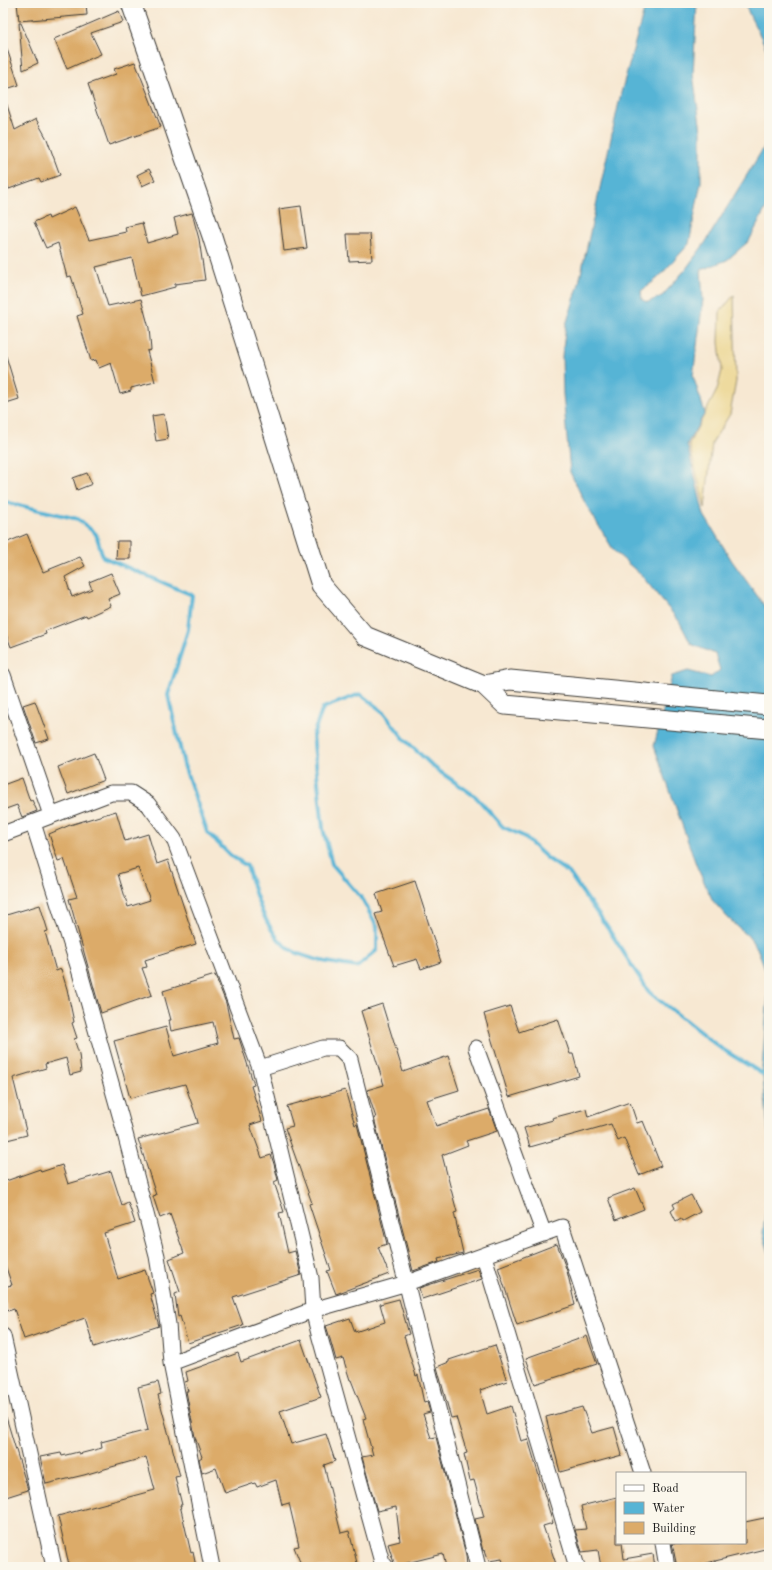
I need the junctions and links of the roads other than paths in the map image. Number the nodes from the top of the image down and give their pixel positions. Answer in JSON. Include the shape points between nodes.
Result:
{"nodes":[{"id":1,"x":131,"y":3,"type":"edge"},
{"id":2,"x":3,"y":675,"type":"edge"},
{"id":3,"x":484,"y":685,"type":"junction"},
{"id":4,"x":769,"y":705,"type":"edge"},
{"id":5,"x":769,"y":728,"type":"edge"},
{"id":6,"x":51,"y":815,"type":"junction"},
{"id":7,"x":33,"y":823,"type":"junction"},
{"id":8,"x":3,"y":834,"type":"edge"},
{"id":9,"x":476,"y":1048,"type":"dead end"},
{"id":10,"x":260,"y":1068,"type":"junction"},
{"id":11,"x":544,"y":1234,"type":"junction"},
{"id":12,"x":484,"y":1256,"type":"junction"},
{"id":13,"x":407,"y":1283,"type":"junction"},
{"id":14,"x":313,"y":1310,"type":"junction"},
{"id":15,"x":3,"y":1336,"type":"edge"},
{"id":16,"x":171,"y":1363,"type":"junction"},
{"id":17,"x":643,"y":1472,"type":"edge"},
{"id":18,"x":663,"y":1544,"type":"edge"},
{"id":19,"x":54,"y":1567,"type":"edge"},
{"id":20,"x":212,"y":1567,"type":"edge"},
{"id":21,"x":386,"y":1567,"type":"edge"},
{"id":22,"x":478,"y":1567,"type":"edge"},
{"id":23,"x":577,"y":1567,"type":"edge"},
{"id":24,"x":668,"y":1567,"type":"edge"}],
"edges":[{"from":1,"to":3,"type":"street","via":[[212,236],[321,585],[365,636]]},
{"from":2,"to":6,"type":"street"},
{"from":3,"to":4,"type":"street","via":[[510,680]]},
{"from":3,"to":5,"type":"street","via":[[505,705]]},
{"from":6,"to":7,"type":"street"},
{"from":6,"to":10,"type":"street","via":[[111,793],[131,793],[148,804],[174,839]]},
{"from":7,"to":8,"type":"street"},
{"from":7,"to":16,"type":"street","via":[[79,969],[134,1167],[156,1256],[168,1324]]},
{"from":9,"to":11,"type":"street"},
{"from":10,"to":13,"type":"street","via":[[323,1048],[339,1048],[350,1059]]},
{"from":10,"to":14,"type":"street","via":[[311,1278]]},
{"from":11,"to":12,"type":"street"},
{"from":11,"to":17,"type":"street","via":[[562,1227]]},
{"from":12,"to":13,"type":"street"},
{"from":12,"to":23,"type":"street"},
{"from":13,"to":14,"type":"street"},
{"from":13,"to":22,"type":"street"},
{"from":14,"to":16,"type":"street"},
{"from":14,"to":21,"type":"street","via":[[382,1562]]},
{"from":15,"to":19,"type":"street"},
{"from":16,"to":20,"type":"street"},
{"from":18,"to":24,"type":"street"}]}
